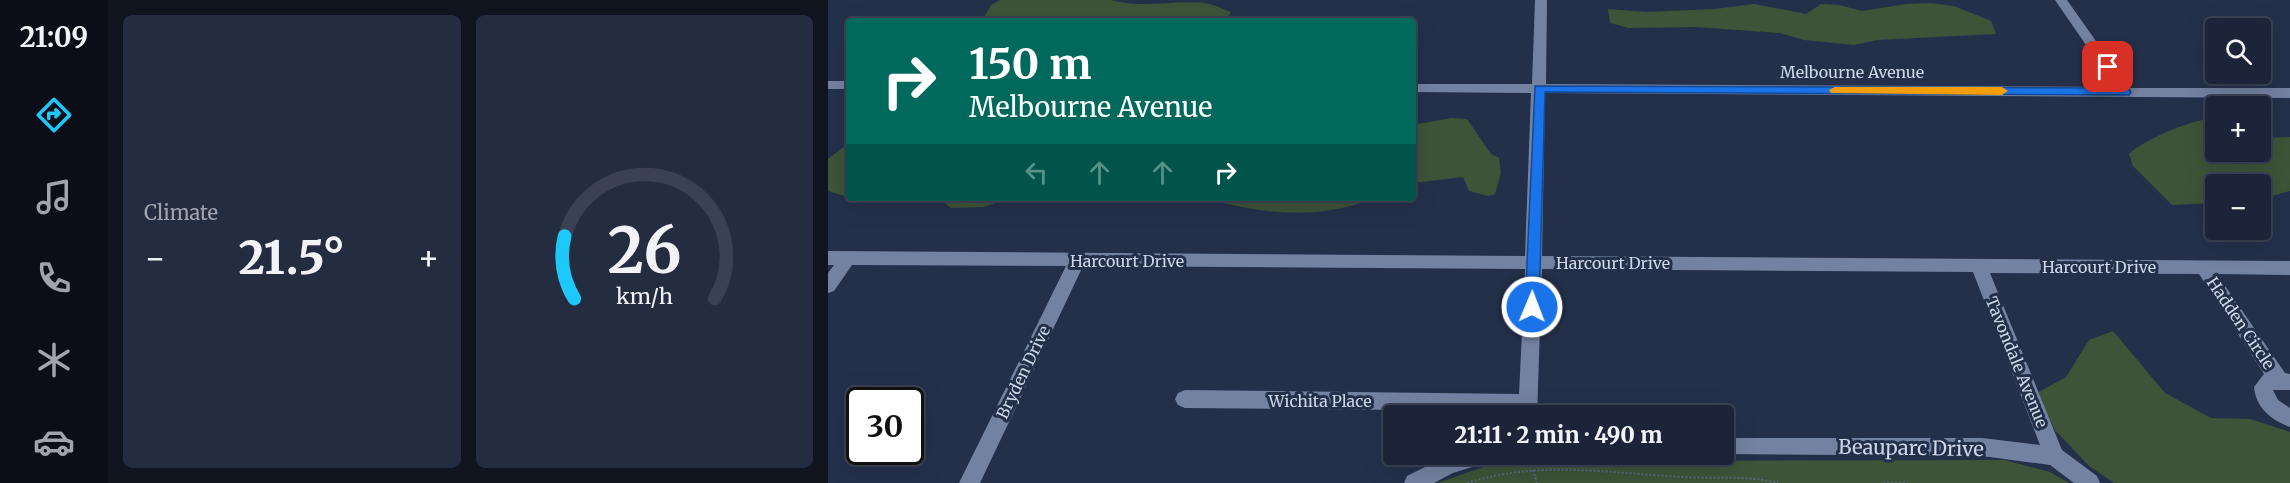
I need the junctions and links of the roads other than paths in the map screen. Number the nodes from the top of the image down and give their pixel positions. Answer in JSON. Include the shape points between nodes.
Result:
{"nodes":[{"id":1,"x":1541,"y":0,"type":"edge"},
{"id":2,"x":2061,"y":0,"type":"edge"},
{"id":3,"x":828,"y":85,"type":"edge"},
{"id":4,"x":846,"y":85,"type":"edge"},
{"id":5,"x":1416,"y":88,"type":"edge"},
{"id":6,"x":1539,"y":88,"type":"junction"},
{"id":7,"x":2125,"y":92,"type":"junction"},
{"id":8,"x":2290,"y":93,"type":"edge"},
{"id":9,"x":828,"y":258,"type":"edge"},
{"id":10,"x":848,"y":258,"type":"junction"},
{"id":11,"x":1077,"y":262,"type":"junction"},
{"id":12,"x":1533,"y":263,"type":"junction"},
{"id":13,"x":1980,"y":268,"type":"junction"},
{"id":14,"x":2204,"y":268,"type":"junction"},
{"id":15,"x":2290,"y":268,"type":"edge"},
{"id":16,"x":828,"y":286,"type":"edge"},
{"id":17,"x":2284,"y":381,"type":"edge"},
{"id":18,"x":1185,"y":399,"type":"dead end"},
{"id":19,"x":1390,"y":405,"type":"edge"},
{"id":20,"x":1527,"y":405,"type":"edge"},
{"id":21,"x":2290,"y":418,"type":"edge"},
{"id":22,"x":1734,"y":447,"type":"edge"},
{"id":23,"x":2054,"y":456,"type":"junction"},
{"id":24,"x":1448,"y":465,"type":"edge"},
{"id":25,"x":969,"y":483,"type":"edge"},
{"id":26,"x":1414,"y":483,"type":"edge"},
{"id":27,"x":2090,"y":483,"type":"edge"}],
"edges":[{"from":1,"to":6,"type":"street"},
{"from":2,"to":7,"type":"street"},
{"from":3,"to":4,"type":"street"},
{"from":5,"to":6,"type":"street","name":"Melbourne Avenue"},
{"from":6,"to":7,"type":"street","name":"Melbourne Avenue"},
{"from":6,"to":12,"type":"street"},
{"from":7,"to":8,"type":"street","name":"Melbourne Avenue"},
{"from":9,"to":10,"type":"street","name":"Harcourt Drive"},
{"from":10,"to":11,"type":"street","name":"Harcourt Drive"},
{"from":10,"to":16,"type":"street"},
{"from":11,"to":12,"type":"street","name":"Harcourt Drive"},
{"from":11,"to":25,"type":"street","name":"Bryden Drive"},
{"from":12,"to":13,"type":"street","name":"Harcourt Drive"},
{"from":12,"to":20,"type":"street"},
{"from":13,"to":14,"type":"street","name":"Harcourt Drive"},
{"from":13,"to":23,"type":"street","name":"Tavondale Avenue"},
{"from":14,"to":15,"type":"street","name":"Harcourt Drive"},
{"from":14,"to":17,"type":"street","name":"Hadden Circle"},
{"from":17,"to":21,"type":"street","name":"Hadden Circle","via":[[2265,382],[2263,392],[2271,406]]},
{"from":18,"to":19,"type":"street","name":"Wichita Place"},
{"from":22,"to":23,"type":"street","name":"Beauparc Drive","via":[[1982,447]]},
{"from":23,"to":27,"type":"street","name":"Beauparc Drive"},
{"from":24,"to":26,"type":"street"}]}
